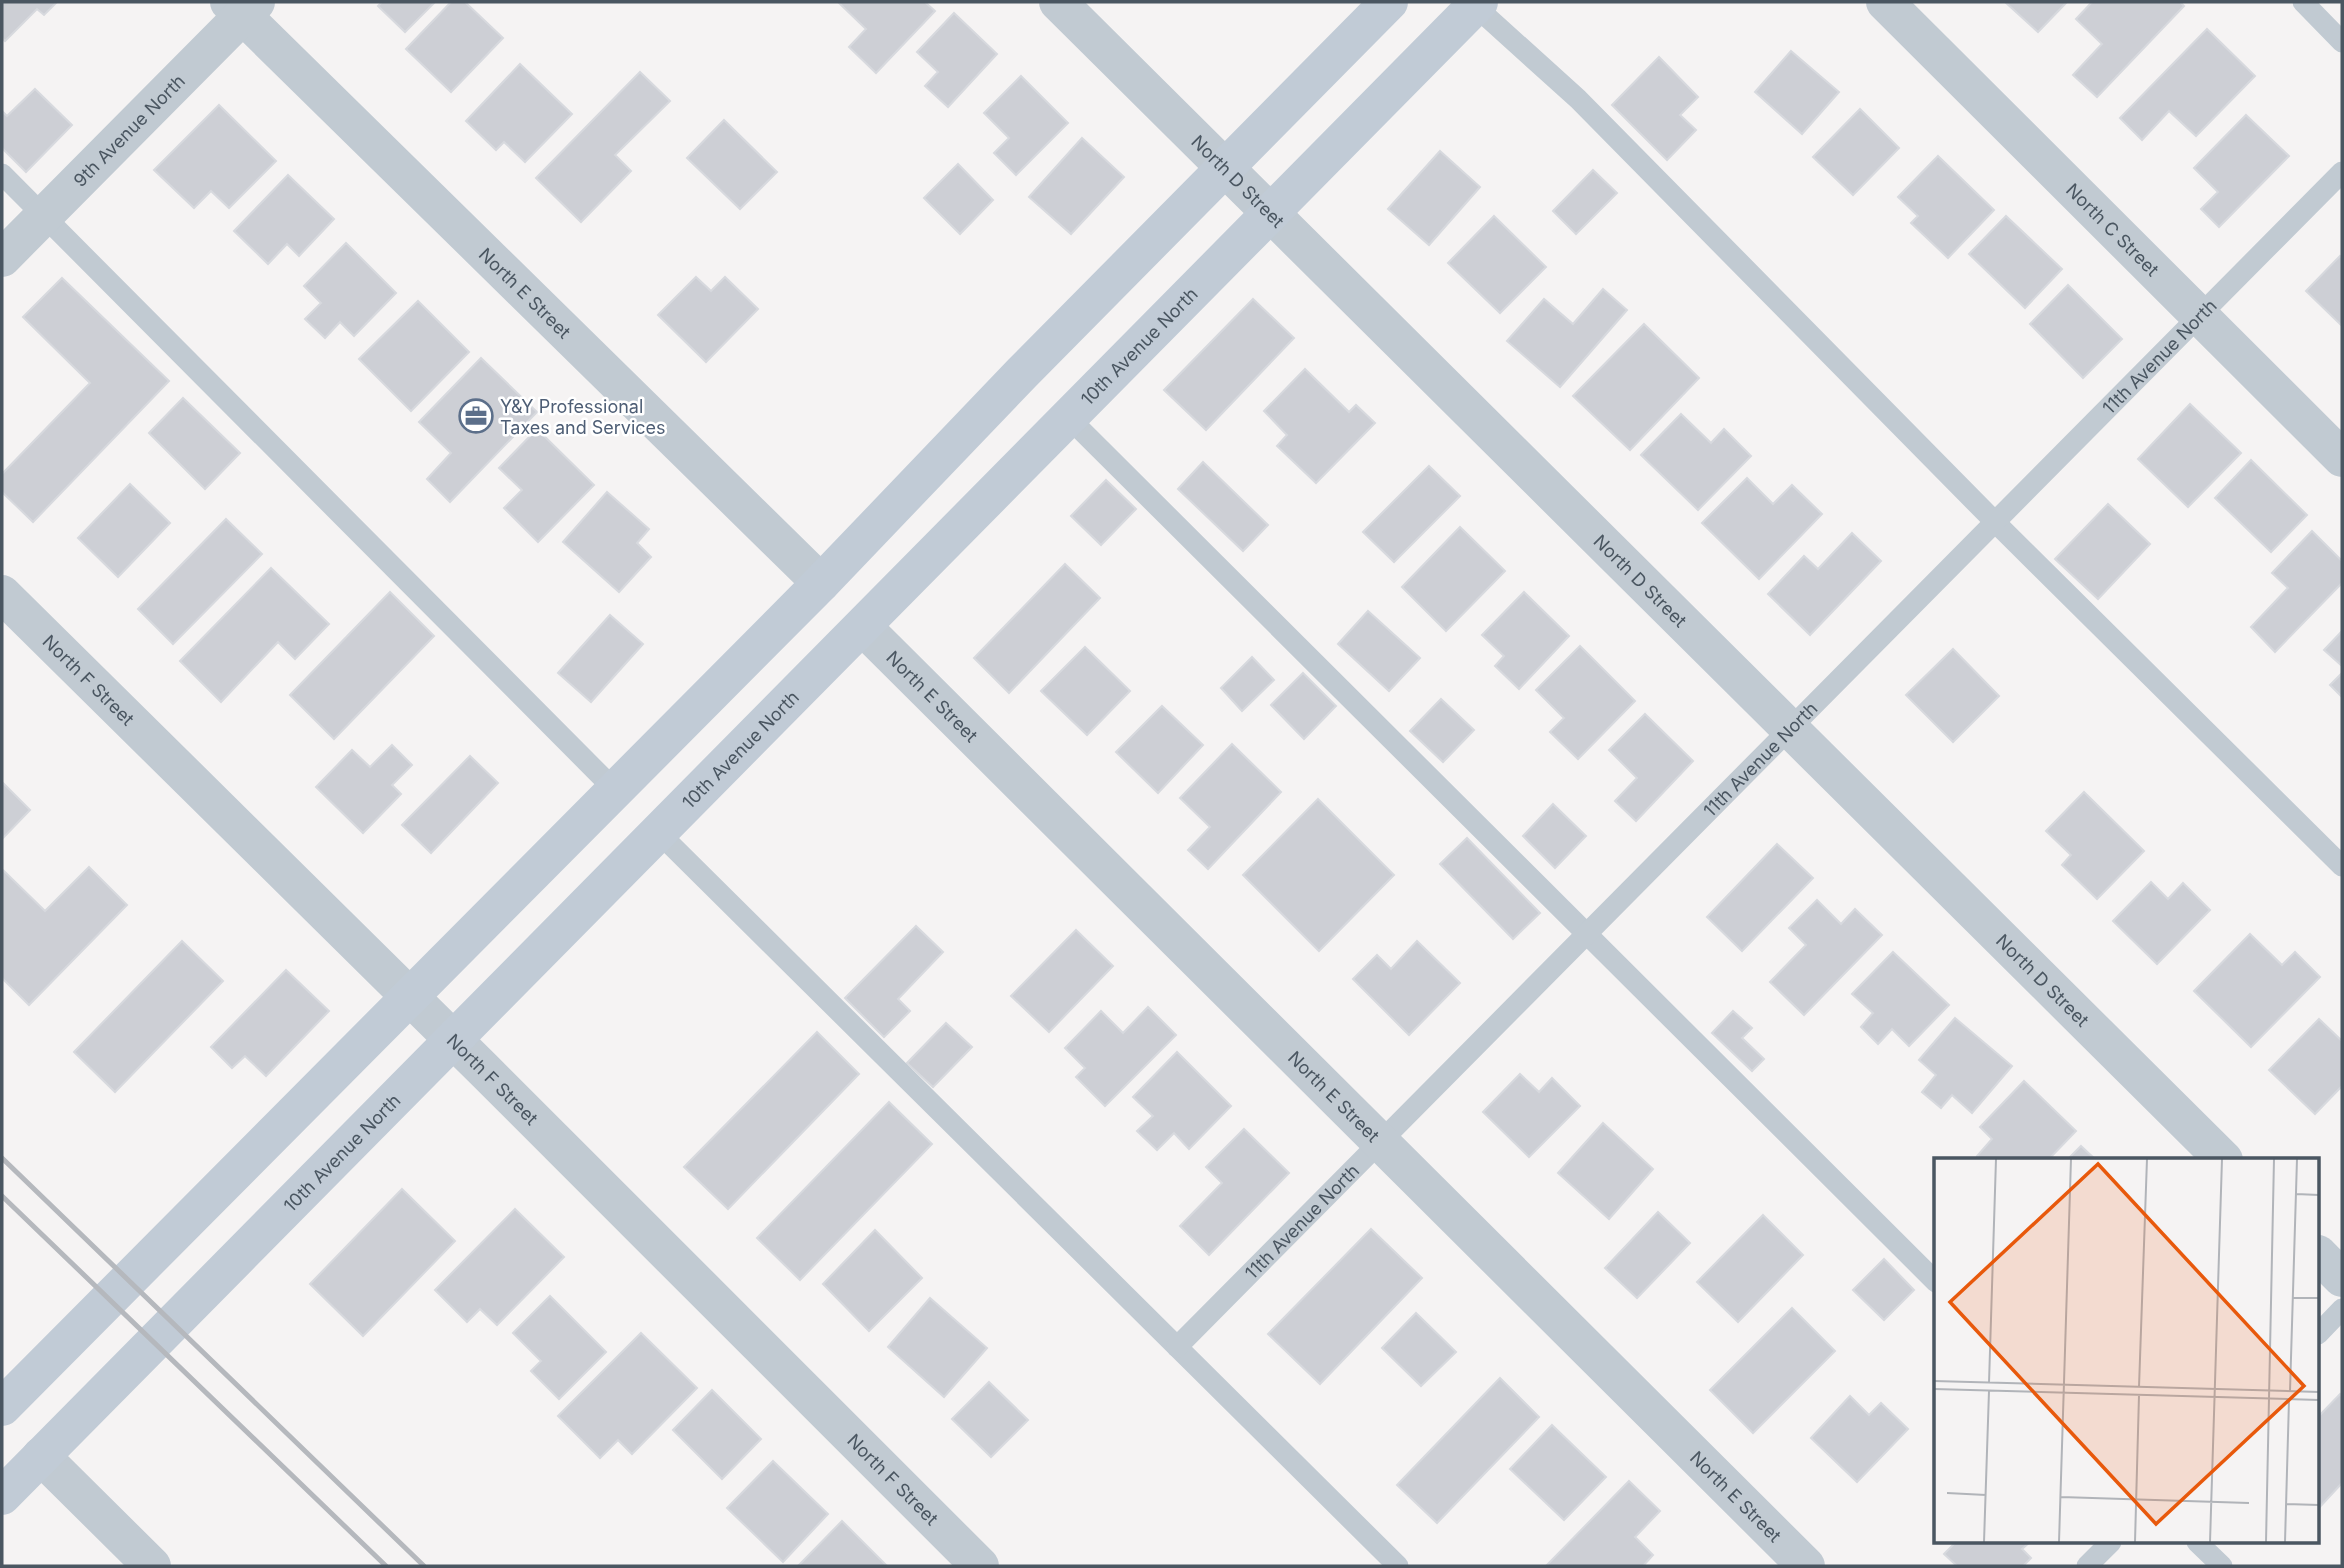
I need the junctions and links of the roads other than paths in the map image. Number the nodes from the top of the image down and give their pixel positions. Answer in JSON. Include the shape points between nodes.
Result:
{"nodes":[{"id":1,"x":1058,"y":2,"type":"edge"},
{"id":2,"x":1389,"y":2,"type":"edge"},
{"id":3,"x":1885,"y":2,"type":"edge"},
{"id":4,"x":2302,"y":2,"type":"edge"},
{"id":5,"x":1477,"y":4,"type":"edge"},
{"id":6,"x":243,"y":6,"type":"edge"},
{"id":7,"x":2342,"y":42,"type":"edge"},
{"id":8,"x":1224,"y":167,"type":"junction"},
{"id":9,"x":2342,"y":172,"type":"edge"},
{"id":10,"x":2,"y":174,"type":"edge"},
{"id":11,"x":1270,"y":212,"type":"junction"},
{"id":12,"x":44,"y":216,"type":"junction"},
{"id":13,"x":2,"y":258,"type":"edge"},
{"id":14,"x":2200,"y":316,"type":"junction"},
{"id":15,"x":1068,"y":417,"type":"junction"},
{"id":16,"x":2342,"y":458,"type":"edge"},
{"id":17,"x":1995,"y":522,"type":"junction"},
{"id":18,"x":821,"y":583,"type":"junction"},
{"id":19,"x":2,"y":594,"type":"edge"},
{"id":20,"x":863,"y":627,"type":"junction"},
{"id":21,"x":1789,"y":729,"type":"junction"},
{"id":22,"x":615,"y":790,"type":"junction"},
{"id":23,"x":659,"y":833,"type":"junction"},
{"id":24,"x":2342,"y":866,"type":"edge"},
{"id":25,"x":1586,"y":934,"type":"junction"},
{"id":26,"x":409,"y":997,"type":"junction"},
{"id":27,"x":454,"y":1040,"type":"junction"},
{"id":28,"x":1379,"y":1142,"type":"junction"},
{"id":29,"x":2222,"y":1158,"type":"edge"},
{"id":30,"x":2320,"y":1256,"type":"edge"},
{"id":31,"x":2342,"y":1278,"type":"edge"},
{"id":32,"x":1934,"y":1280,"type":"edge"},
{"id":33,"x":2342,"y":1309,"type":"edge"},
{"id":34,"x":2320,"y":1332,"type":"edge"},
{"id":35,"x":1177,"y":1347,"type":"junction"},
{"id":36,"x":2,"y":1407,"type":"edge"},
{"id":37,"x":41,"y":1456,"type":"junction"},
{"id":38,"x":2,"y":1496,"type":"edge"},
{"id":39,"x":2109,"y":1544,"type":"edge"},
{"id":40,"x":2199,"y":1544,"type":"edge"},
{"id":41,"x":143,"y":1563,"type":"edge"},
{"id":42,"x":970,"y":1563,"type":"edge"},
{"id":43,"x":1398,"y":1566,"type":"edge"},
{"id":44,"x":1806,"y":1566,"type":"edge"},
{"id":45,"x":2087,"y":1566,"type":"edge"},
{"id":46,"x":2222,"y":1566,"type":"edge"}],
"edges":[{"from":1,"to":8,"type":"street","name":"North D Street"},
{"from":2,"to":8,"type":"main road"},
{"from":3,"to":14,"type":"street","name":"North C Street"},
{"from":4,"to":7,"type":"lane"},
{"from":5,"to":11,"type":"main road","name":"10th Avenue North"},
{"from":5,"to":17,"type":"lane","via":[[1578,99]]},
{"from":6,"to":12,"type":"street","name":"9th Avenue North"},
{"from":6,"to":18,"type":"street","name":"North E Street"},
{"from":8,"to":11,"type":"street","name":"North D Street"},
{"from":8,"to":18,"type":"main road"},
{"from":9,"to":14,"type":"lane","name":"11th Avenue North"},
{"from":10,"to":12,"type":"lane"},
{"from":11,"to":15,"type":"main road","name":"10th Avenue North"},
{"from":11,"to":21,"type":"street","name":"North D Street"},
{"from":12,"to":13,"type":"street","name":"9th Avenue North"},
{"from":12,"to":22,"type":"lane"},
{"from":14,"to":16,"type":"street","name":"North C Street"},
{"from":14,"to":17,"type":"lane","name":"11th Avenue North"},
{"from":15,"to":20,"type":"main road","name":"10th Avenue North"},
{"from":15,"to":25,"type":"lane"},
{"from":17,"to":21,"type":"lane","name":"11th Avenue North"},
{"from":17,"to":24,"type":"lane"},
{"from":18,"to":22,"type":"main road"},
{"from":19,"to":26,"type":"street","name":"North F Street"},
{"from":20,"to":23,"type":"main road","name":"10th Avenue North"},
{"from":20,"to":28,"type":"street","name":"North E Street"},
{"from":21,"to":25,"type":"lane","name":"11th Avenue North"},
{"from":21,"to":29,"type":"street","name":"North D Street"},
{"from":22,"to":26,"type":"main road"},
{"from":23,"to":27,"type":"main road","name":"10th Avenue North"},
{"from":23,"to":35,"type":"lane"},
{"from":25,"to":28,"type":"lane","name":"11th Avenue North"},
{"from":25,"to":32,"type":"lane"},
{"from":26,"to":27,"type":"street","name":"North F Street"},
{"from":26,"to":36,"type":"main road"},
{"from":27,"to":37,"type":"main road","name":"10th Avenue North"},
{"from":27,"to":42,"type":"street","name":"North F Street"},
{"from":28,"to":35,"type":"lane","name":"11th Avenue North"},
{"from":28,"to":44,"type":"street","name":"North E Street"},
{"from":30,"to":31,"type":"street"},
{"from":33,"to":34,"type":"lane"},
{"from":35,"to":43,"type":"lane"},
{"from":37,"to":38,"type":"main road","name":"10th Avenue North"},
{"from":37,"to":41,"type":"street"},
{"from":39,"to":45,"type":"lane"},
{"from":40,"to":46,"type":"lane"}]}
